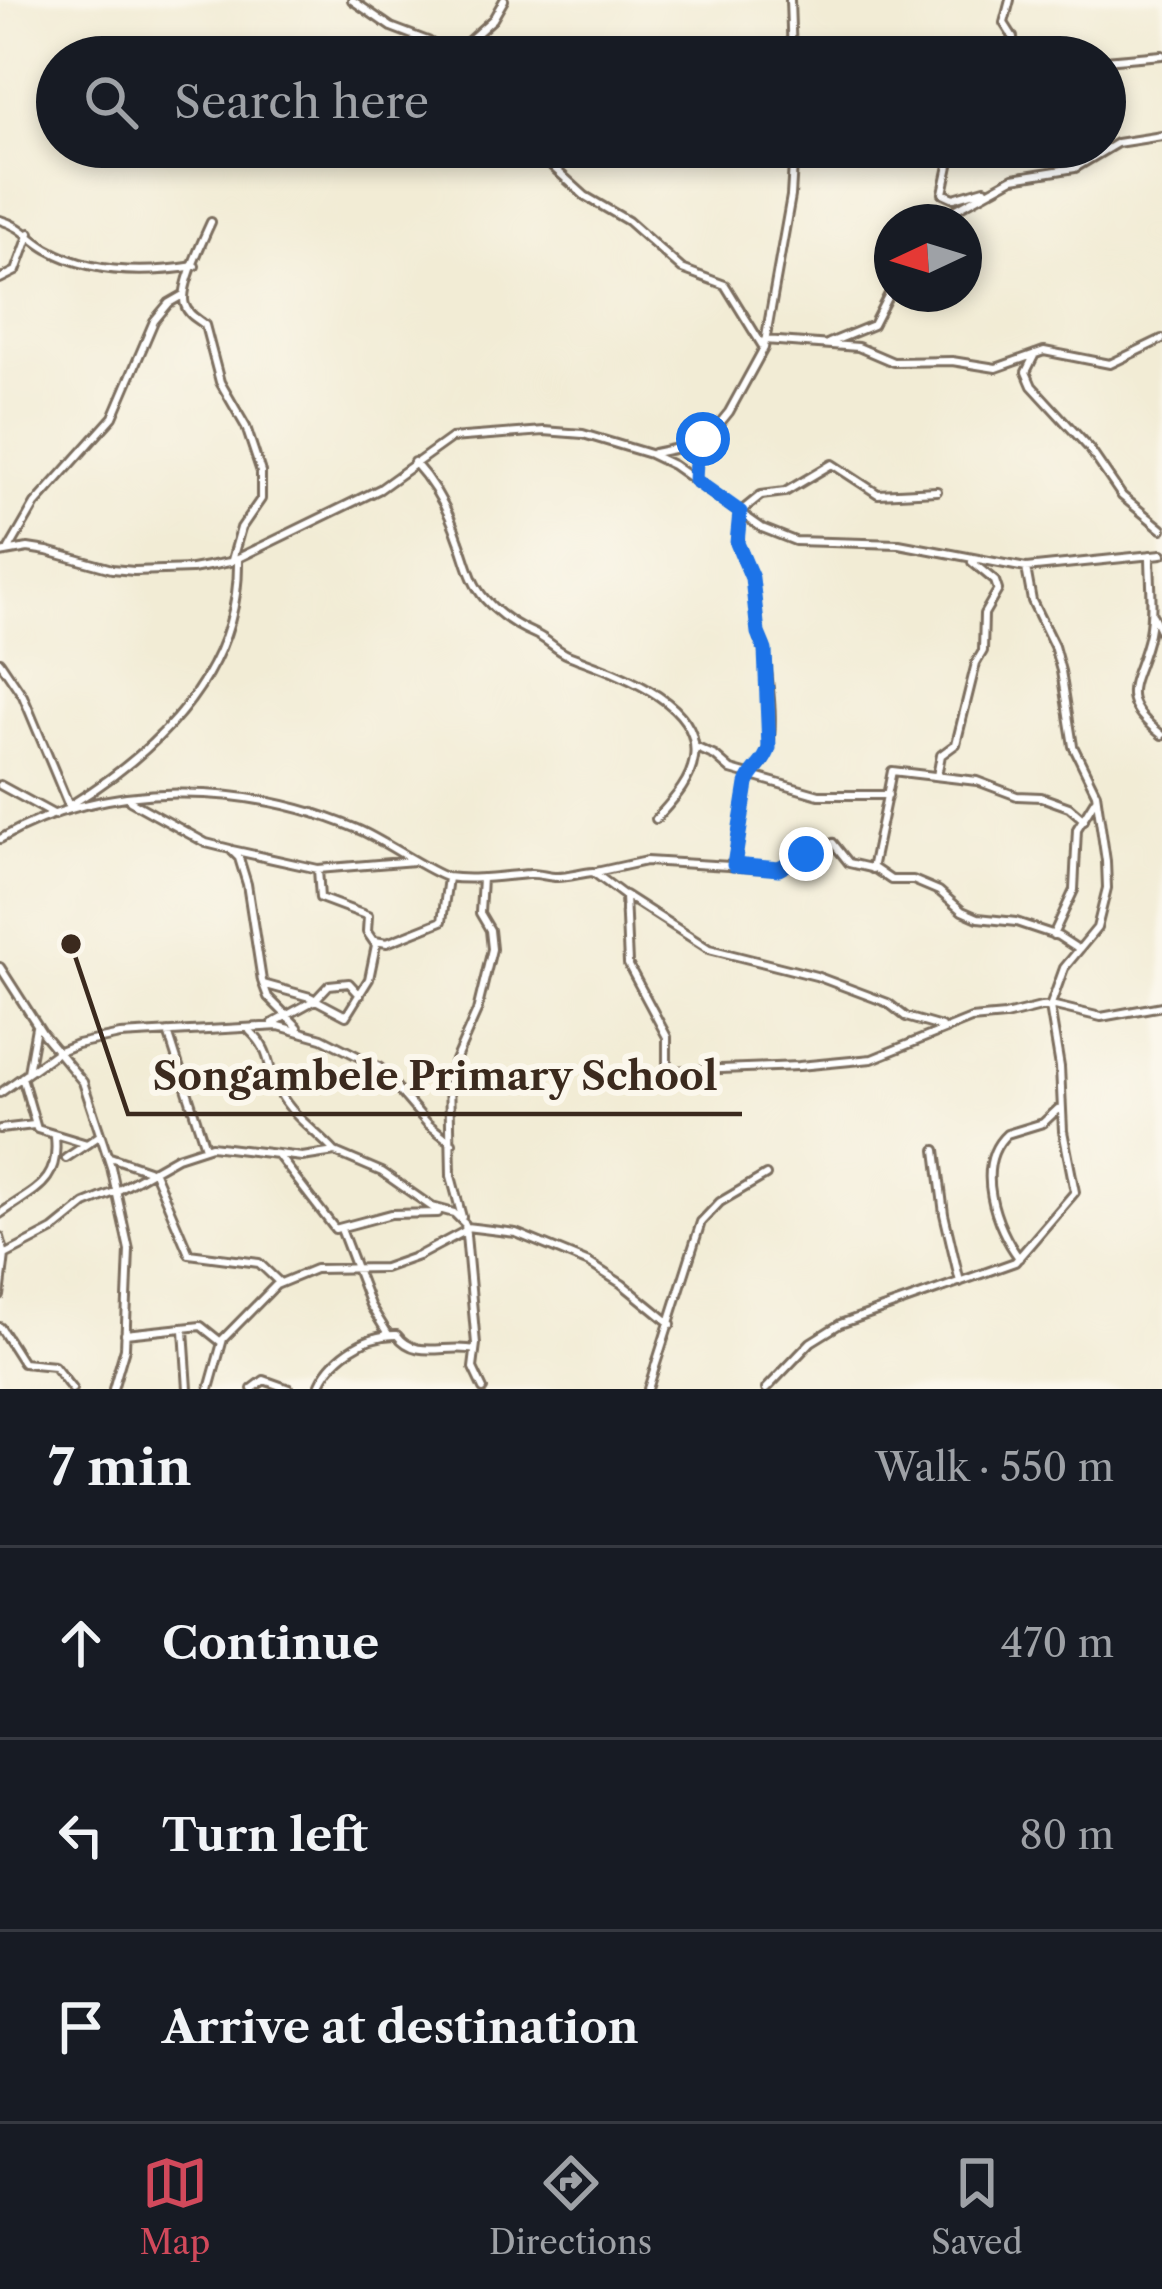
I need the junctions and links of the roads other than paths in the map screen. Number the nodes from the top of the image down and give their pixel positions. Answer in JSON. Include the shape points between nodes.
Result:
{"nodes":[{"id":1,"x":352,"y":0,"type":"edge"},
{"id":2,"x":504,"y":0,"type":"edge"},
{"id":3,"x":790,"y":0,"type":"edge"},
{"id":4,"x":1010,"y":0,"type":"edge"},
{"id":5,"x":415,"y":36,"type":"edge"},
{"id":6,"x":475,"y":36,"type":"edge"},
{"id":7,"x":791,"y":36,"type":"edge"},
{"id":8,"x":1012,"y":36,"type":"edge"},
{"id":9,"x":1162,"y":56,"type":"edge"},
{"id":10,"x":1126,"y":59,"type":"edge"},
{"id":11,"x":1162,"y":136,"type":"edge"},
{"id":12,"x":1126,"y":142,"type":"edge"},
{"id":13,"x":554,"y":168,"type":"edge"},
{"id":14,"x":793,"y":168,"type":"edge"},
{"id":15,"x":947,"y":168,"type":"edge"},
{"id":16,"x":1075,"y":168,"type":"edge"},
{"id":17,"x":989,"y":188,"type":"junction"},
{"id":18,"x":971,"y":204,"type":"edge"},
{"id":19,"x":0,"y":220,"type":"edge"},
{"id":20,"x":211,"y":222,"type":"dead end"},
{"id":21,"x":30,"y":233,"type":"junction"},
{"id":22,"x":195,"y":266,"type":"junction"},
{"id":23,"x":0,"y":279,"type":"edge"},
{"id":24,"x":183,"y":295,"type":"junction"},
{"id":25,"x":879,"y":312,"type":"edge"},
{"id":26,"x":1162,"y":339,"type":"edge"},
{"id":27,"x":764,"y":344,"type":"junction"},
{"id":28,"x":825,"y":344,"type":"junction"},
{"id":29,"x":1036,"y":352,"type":"junction"},
{"id":30,"x":697,"y":441,"type":"junction"},
{"id":31,"x":650,"y":454,"type":"junction"},
{"id":32,"x":414,"y":462,"type":"junction"},
{"id":33,"x":695,"y":480,"type":"junction"},
{"id":34,"x":938,"y":491,"type":"dead end"},
{"id":35,"x":740,"y":512,"type":"junction"},
{"id":36,"x":1162,"y":529,"type":"edge"},
{"id":37,"x":4,"y":551,"type":"edge"},
{"id":38,"x":1162,"y":554,"type":"edge"},
{"id":39,"x":1150,"y":555,"type":"junction"},
{"id":40,"x":969,"y":559,"type":"junction"},
{"id":41,"x":234,"y":561,"type":"junction"},
{"id":42,"x":1026,"y":568,"type":"junction"},
{"id":43,"x":1150,"y":610,"type":"junction"},
{"id":44,"x":1162,"y":634,"type":"edge"},
{"id":45,"x":0,"y":662,"type":"edge"},
{"id":46,"x":1162,"y":735,"type":"edge"},
{"id":47,"x":695,"y":748,"type":"junction"},
{"id":48,"x":750,"y":773,"type":"junction"},
{"id":49,"x":937,"y":776,"type":"junction"},
{"id":50,"x":0,"y":784,"type":"edge"},
{"id":51,"x":61,"y":794,"type":"junction"},
{"id":52,"x":888,"y":795,"type":"junction"},
{"id":53,"x":1096,"y":796,"type":"junction"},
{"id":54,"x":126,"y":800,"type":"junction"},
{"id":55,"x":70,"y":808,"type":"junction"},
{"id":56,"x":58,"y":814,"type":"junction"},
{"id":57,"x":656,"y":819,"type":"dead end"},
{"id":58,"x":1084,"y":820,"type":"junction"},
{"id":59,"x":0,"y":838,"type":"edge"},
{"id":60,"x":232,"y":850,"type":"junction"},
{"id":61,"x":246,"y":853,"type":"junction"},
{"id":62,"x":417,"y":860,"type":"junction"},
{"id":63,"x":242,"y":863,"type":"junction"},
{"id":64,"x":734,"y":865,"type":"junction"},
{"id":65,"x":872,"y":868,"type":"junction"},
{"id":66,"x":318,"y":869,"type":"junction"},
{"id":67,"x":593,"y":872,"type":"junction"},
{"id":68,"x":448,"y":877,"type":"junction"},
{"id":69,"x":482,"y":878,"type":"junction"},
{"id":70,"x":624,"y":894,"type":"junction"},
{"id":71,"x":1053,"y":935,"type":"junction"},
{"id":72,"x":375,"y":941,"type":"junction"},
{"id":73,"x":1078,"y":950,"type":"junction"},
{"id":74,"x":0,"y":967,"type":"edge"},
{"id":75,"x":263,"y":984,"type":"junction"},
{"id":76,"x":360,"y":994,"type":"junction"},
{"id":77,"x":315,"y":1000,"type":"junction"},
{"id":78,"x":1050,"y":1006,"type":"junction"},
{"id":79,"x":1162,"y":1006,"type":"edge"},
{"id":80,"x":288,"y":1013,"type":"junction"},
{"id":81,"x":36,"y":1023,"type":"junction"},
{"id":82,"x":270,"y":1025,"type":"junction"},
{"id":83,"x":944,"y":1028,"type":"junction"},
{"id":84,"x":248,"y":1029,"type":"junction"},
{"id":85,"x":300,"y":1030,"type":"junction"},
{"id":86,"x":168,"y":1032,"type":"junction"},
{"id":87,"x":57,"y":1052,"type":"junction"},
{"id":88,"x":25,"y":1075,"type":"junction"},
{"id":89,"x":0,"y":1094,"type":"edge"},
{"id":90,"x":1060,"y":1106,"type":"junction"},
{"id":91,"x":34,"y":1125,"type":"junction"},
{"id":92,"x":0,"y":1129,"type":"edge"},
{"id":93,"x":99,"y":1136,"type":"junction"},
{"id":94,"x":55,"y":1137,"type":"junction"},
{"id":95,"x":452,"y":1143,"type":"junction"},
{"id":96,"x":87,"y":1144,"type":"junction"},
{"id":97,"x":205,"y":1147,"type":"junction"},
{"id":98,"x":936,"y":1150,"type":"dead end"},
{"id":99,"x":335,"y":1152,"type":"junction"},
{"id":100,"x":278,"y":1155,"type":"junction"},
{"id":101,"x":108,"y":1156,"type":"junction"},
{"id":102,"x":66,"y":1158,"type":"dead end"},
{"id":103,"x":126,"y":1165,"type":"junction"},
{"id":104,"x":152,"y":1170,"type":"junction"},
{"id":105,"x":766,"y":1175,"type":"dead end"},
{"id":106,"x":131,"y":1183,"type":"junction"},
{"id":107,"x":117,"y":1191,"type":"junction"},
{"id":108,"x":445,"y":1212,"type":"junction"},
{"id":109,"x":0,"y":1214,"type":"edge"},
{"id":110,"x":464,"y":1226,"type":"junction"},
{"id":111,"x":341,"y":1229,"type":"junction"},
{"id":112,"x":0,"y":1237,"type":"edge"},
{"id":113,"x":5,"y":1255,"type":"junction"},
{"id":114,"x":1019,"y":1258,"type":"junction"},
{"id":115,"x":358,"y":1271,"type":"junction"},
{"id":116,"x":960,"y":1282,"type":"junction"},
{"id":117,"x":280,"y":1283,"type":"junction"},
{"id":118,"x":0,"y":1296,"type":"edge"},
{"id":119,"x":671,"y":1324,"type":"junction"},
{"id":120,"x":0,"y":1327,"type":"edge"},
{"id":121,"x":184,"y":1330,"type":"junction"},
{"id":122,"x":125,"y":1334,"type":"junction"},
{"id":123,"x":388,"y":1334,"type":"junction"},
{"id":124,"x":221,"y":1342,"type":"junction"},
{"id":125,"x":475,"y":1351,"type":"junction"},
{"id":126,"x":72,"y":1389,"type":"edge"},
{"id":127,"x":113,"y":1389,"type":"edge"},
{"id":128,"x":188,"y":1389,"type":"edge"},
{"id":129,"x":209,"y":1389,"type":"edge"},
{"id":130,"x":252,"y":1389,"type":"edge"},
{"id":131,"x":289,"y":1389,"type":"edge"},
{"id":132,"x":318,"y":1389,"type":"edge"},
{"id":133,"x":483,"y":1389,"type":"edge"},
{"id":134,"x":647,"y":1389,"type":"edge"},
{"id":135,"x":766,"y":1389,"type":"edge"}],
"edges":[{"from":1,"to":5,"type":"street"},
{"from":2,"to":6,"type":"street"},
{"from":3,"to":7,"type":"street"},
{"from":4,"to":8,"type":"street","via":[[1004,23]]},
{"from":9,"to":10,"type":"street"},
{"from":11,"to":12,"type":"street"},
{"from":13,"to":27,"type":"street","via":[[682,268],[725,285]]},
{"from":14,"to":27,"type":"street"},
{"from":15,"to":17,"type":"street","via":[[946,196]]},
{"from":16,"to":17,"type":"street"},
{"from":17,"to":18,"type":"street"},
{"from":19,"to":21,"type":"street"},
{"from":20,"to":22,"type":"street"},
{"from":21,"to":22,"type":"street","via":[[49,250],[111,269]]},
{"from":21,"to":23,"type":"street","via":[[16,271]]},
{"from":22,"to":24,"type":"street"},
{"from":24,"to":37,"type":"street","via":[[154,321],[113,417]]},
{"from":24,"to":41,"type":"street","via":[[187,312],[206,325],[220,382],[261,472],[261,499],[241,528]]},
{"from":25,"to":28,"type":"street","via":[[872,325]]},
{"from":26,"to":29,"type":"street","via":[[1110,364]]},
{"from":27,"to":28,"type":"street"},
{"from":27,"to":30,"type":"street","via":[[730,412]]},
{"from":28,"to":29,"type":"street","via":[[865,348],[893,362],[987,368]]},
{"from":29,"to":36,"type":"street","via":[[1026,372],[1032,386],[1122,496]]},
{"from":30,"to":31,"type":"street"},
{"from":30,"to":33,"type":"street"},
{"from":31,"to":32,"type":"street","via":[[584,434],[476,433],[439,443]]},
{"from":31,"to":33,"type":"street"},
{"from":32,"to":41,"type":"street","via":[[380,489]]},
{"from":32,"to":47,"type":"street","via":[[432,482],[488,602],[516,627],[656,694]]},
{"from":33,"to":35,"type":"street"},
{"from":34,"to":35,"type":"street","via":[[878,494],[832,464]]},
{"from":35,"to":40,"type":"street","via":[[795,542],[899,544]]},
{"from":35,"to":48,"type":"street","via":[[737,543],[752,578],[768,709],[767,755]]},
{"from":37,"to":41,"type":"street","via":[[47,550],[134,571]]},
{"from":38,"to":39,"type":"street"},
{"from":39,"to":42,"type":"street"},
{"from":39,"to":43,"type":"street"},
{"from":40,"to":42,"type":"street"},
{"from":40,"to":49,"type":"street","via":[[998,590],[984,614],[967,711]]},
{"from":41,"to":55,"type":"street","via":[[232,621],[211,671],[142,754]]},
{"from":42,"to":53,"type":"street","via":[[1061,671],[1072,746]]},
{"from":43,"to":44,"type":"street"},
{"from":43,"to":46,"type":"street","via":[[1130,695],[1137,714]]},
{"from":45,"to":51,"type":"street","via":[[23,696]]},
{"from":47,"to":48,"type":"street"},
{"from":47,"to":57,"type":"street","via":[[687,779]]},
{"from":48,"to":52,"type":"street","via":[[819,795]]},
{"from":48,"to":64,"type":"street"},
{"from":49,"to":52,"type":"street","via":[[892,771]]},
{"from":49,"to":58,"type":"street","via":[[1051,800]]},
{"from":50,"to":56,"type":"street"},
{"from":51,"to":55,"type":"street"},
{"from":51,"to":56,"type":"street"},
{"from":52,"to":65,"type":"street"},
{"from":53,"to":58,"type":"street"},
{"from":53,"to":73,"type":"street","via":[[1107,888],[1097,928]]},
{"from":54,"to":55,"type":"street"},
{"from":54,"to":60,"type":"street"},
{"from":54,"to":62,"type":"street","via":[[172,790],[291,806]]},
{"from":55,"to":56,"type":"street"},
{"from":56,"to":59,"type":"street"},
{"from":58,"to":71,"type":"street","via":[[1075,837],[1071,902]]},
{"from":60,"to":61,"type":"street"},
{"from":60,"to":63,"type":"street"},
{"from":61,"to":63,"type":"street"},
{"from":61,"to":66,"type":"street"},
{"from":62,"to":66,"type":"street"},
{"from":62,"to":68,"type":"street"},
{"from":63,"to":75,"type":"street"},
{"from":64,"to":65,"type":"street","via":[[779,869],[833,843],[845,861]]},
{"from":64,"to":67,"type":"street","via":[[646,861]]},
{"from":65,"to":71,"type":"street","via":[[939,891],[978,918]]},
{"from":66,"to":72,"type":"street","via":[[320,898],[367,914]]},
{"from":67,"to":69,"type":"street"},
{"from":67,"to":70,"type":"street"},
{"from":68,"to":69,"type":"street"},
{"from":68,"to":72,"type":"street","via":[[442,921]]},
{"from":69,"to":95,"type":"street","via":[[480,913],[492,949],[477,1011],[450,1068]]},
{"from":70,"to":83,"type":"street","via":[[709,949],[816,976]]},
{"from":70,"to":83,"type":"street","via":[[628,964],[667,1037],[671,1071],[872,1059]]},
{"from":71,"to":73,"type":"street"},
{"from":72,"to":76,"type":"street","via":[[374,968]]},
{"from":73,"to":78,"type":"street"},
{"from":74,"to":81,"type":"street"},
{"from":75,"to":77,"type":"street"},
{"from":75,"to":80,"type":"street"},
{"from":76,"to":77,"type":"street","via":[[339,983]]},
{"from":76,"to":77,"type":"street","via":[[348,1016]]},
{"from":77,"to":80,"type":"street"},
{"from":78,"to":79,"type":"street","via":[[1101,1017]]},
{"from":78,"to":83,"type":"street"},
{"from":78,"to":90,"type":"street"},
{"from":80,"to":82,"type":"street"},
{"from":80,"to":85,"type":"street"},
{"from":81,"to":87,"type":"street"},
{"from":81,"to":88,"type":"street"},
{"from":82,"to":84,"type":"street"},
{"from":82,"to":85,"type":"street"},
{"from":84,"to":86,"type":"street"},
{"from":84,"to":99,"type":"street","via":[[266,1048],[283,1098]]},
{"from":85,"to":95,"type":"street","via":[[379,1067]]},
{"from":86,"to":87,"type":"street"},
{"from":86,"to":97,"type":"street"},
{"from":87,"to":88,"type":"street"},
{"from":87,"to":93,"type":"street","via":[[83,1082]]},
{"from":88,"to":89,"type":"street"},
{"from":88,"to":91,"type":"street"},
{"from":90,"to":114,"type":"street","via":[[1075,1192]]},
{"from":90,"to":114,"type":"street","via":[[1043,1124],[1007,1134],[992,1157],[994,1204]]},
{"from":91,"to":92,"type":"street"},
{"from":91,"to":94,"type":"street"},
{"from":93,"to":96,"type":"street"},
{"from":93,"to":101,"type":"street"},
{"from":94,"to":96,"type":"street"},
{"from":94,"to":109,"type":"street","via":[[50,1178]]},
{"from":95,"to":110,"type":"street"},
{"from":96,"to":102,"type":"street"},
{"from":97,"to":100,"type":"street"},
{"from":97,"to":104,"type":"street"},
{"from":98,"to":116,"type":"street"},
{"from":99,"to":100,"type":"street"},
{"from":99,"to":108,"type":"street"},
{"from":100,"to":111,"type":"street"},
{"from":101,"to":103,"type":"street"},
{"from":101,"to":107,"type":"street"},
{"from":103,"to":104,"type":"street"},
{"from":103,"to":106,"type":"street"},
{"from":104,"to":106,"type":"street"},
{"from":104,"to":117,"type":"street","via":[[189,1254],[259,1263]]},
{"from":105,"to":119,"type":"street","via":[[701,1222]]},
{"from":106,"to":107,"type":"street"},
{"from":107,"to":113,"type":"street"},
{"from":107,"to":122,"type":"street","via":[[129,1250]]},
{"from":108,"to":110,"type":"street"},
{"from":108,"to":111,"type":"street","via":[[383,1215]]},
{"from":110,"to":115,"type":"street","via":[[418,1256]]},
{"from":110,"to":119,"type":"street","via":[[516,1233],[589,1263]]},
{"from":110,"to":125,"type":"street"},
{"from":111,"to":115,"type":"street"},
{"from":112,"to":113,"type":"street"},
{"from":113,"to":118,"type":"street"},
{"from":114,"to":116,"type":"street"},
{"from":115,"to":117,"type":"street","via":[[315,1270]]},
{"from":115,"to":123,"type":"street"},
{"from":116,"to":135,"type":"street","via":[[840,1324]]},
{"from":117,"to":124,"type":"street"},
{"from":119,"to":134,"type":"street"},
{"from":120,"to":126,"type":"street","via":[[23,1363],[54,1366]]},
{"from":121,"to":122,"type":"street"},
{"from":121,"to":124,"type":"street","via":[[200,1326]]},
{"from":121,"to":128,"type":"street"},
{"from":122,"to":127,"type":"street"},
{"from":123,"to":125,"type":"street","via":[[415,1350]]},
{"from":123,"to":132,"type":"street","via":[[334,1359]]},
{"from":124,"to":129,"type":"street"},
{"from":125,"to":133,"type":"street"},
{"from":130,"to":131,"type":"street","via":[[264,1379]]}]}
